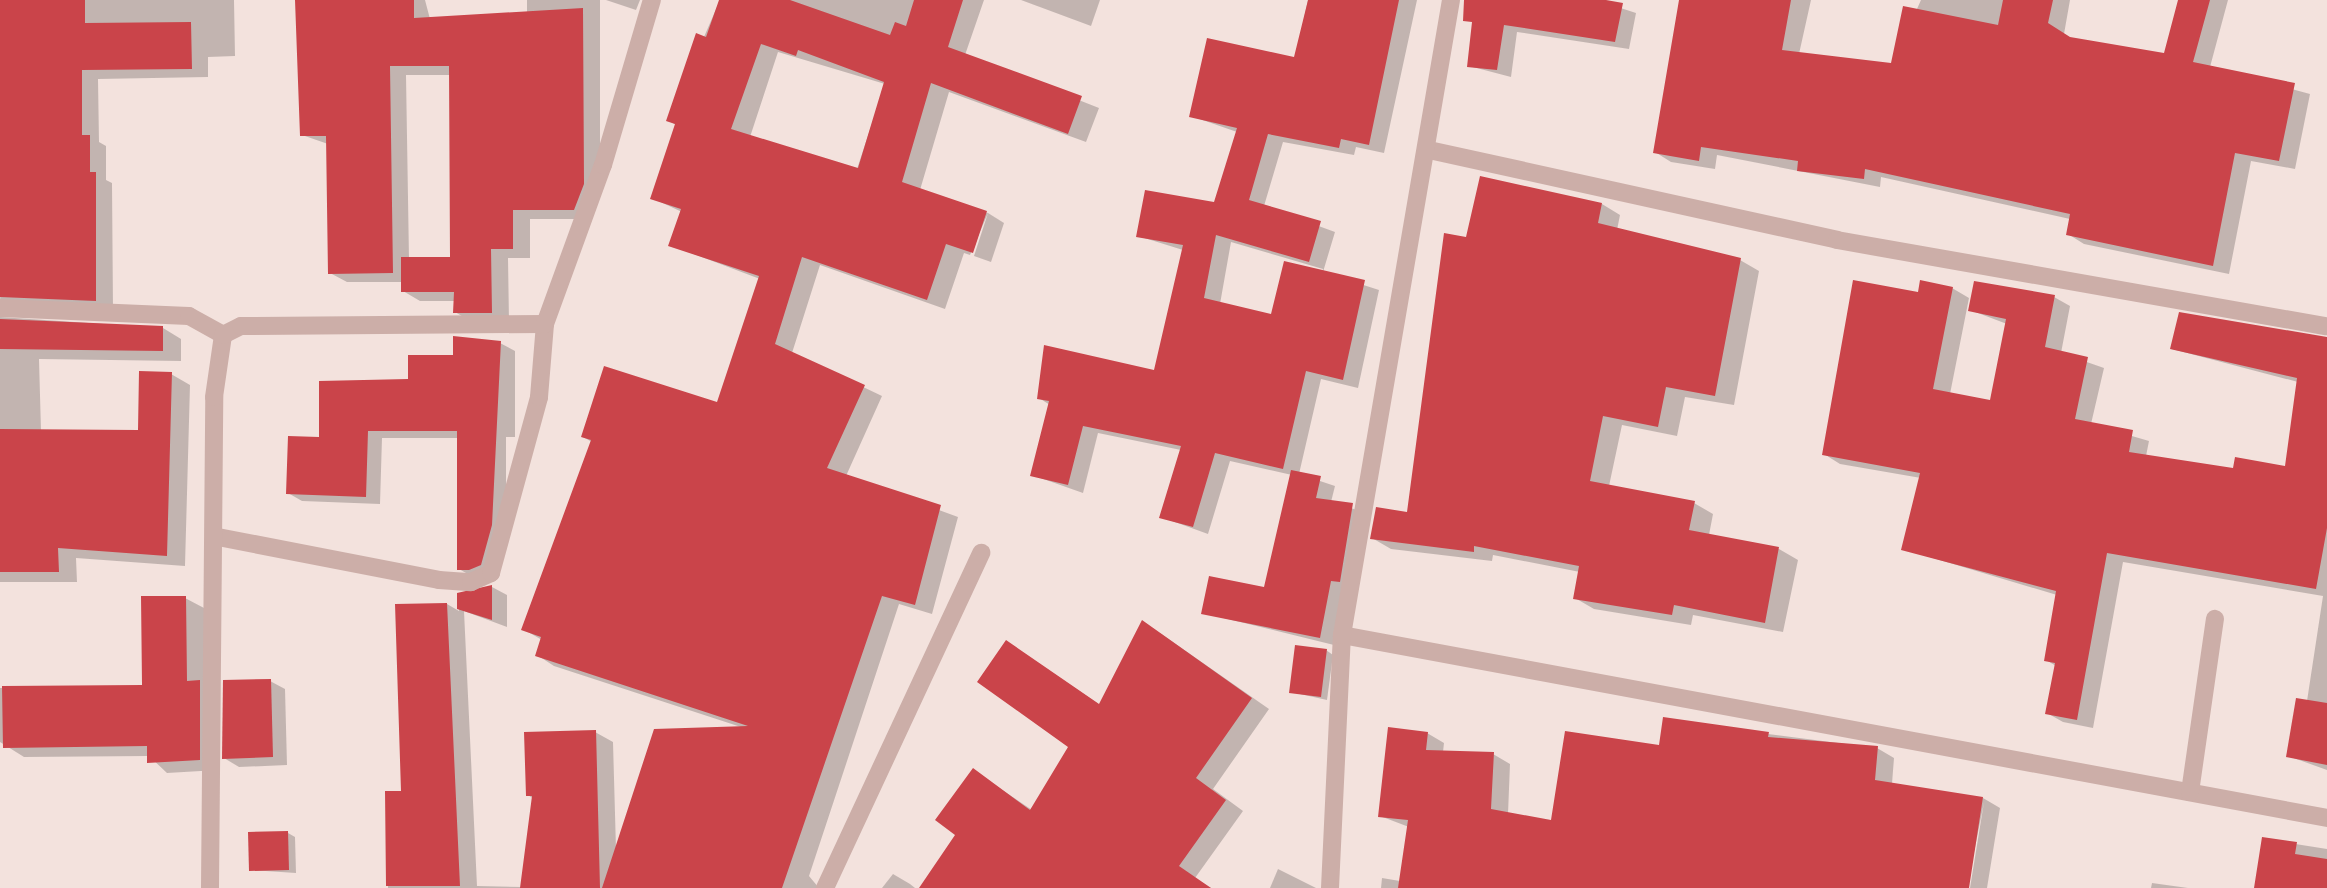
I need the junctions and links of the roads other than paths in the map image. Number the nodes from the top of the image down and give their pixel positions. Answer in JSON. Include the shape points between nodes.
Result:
{"nodes":[{"id":1,"x":652,"y":0,"type":"edge"},
{"id":2,"x":1451,"y":0,"type":"edge"},
{"id":3,"x":1429,"y":150,"type":"junction"},
{"id":4,"x":0,"y":308,"type":"edge"},
{"id":5,"x":545,"y":324,"type":"junction"},
{"id":6,"x":2327,"y":326,"type":"edge"},
{"id":7,"x":223,"y":335,"type":"junction"},
{"id":8,"x":218,"y":537,"type":"junction"},
{"id":9,"x":981,"y":553,"type":"dead end"},
{"id":10,"x":2215,"y":620,"type":"dead end"},
{"id":11,"x":1342,"y":635,"type":"junction"},
{"id":12,"x":2190,"y":792,"type":"junction"},
{"id":13,"x":2327,"y":818,"type":"edge"},
{"id":14,"x":210,"y":888,"type":"edge"},
{"id":15,"x":825,"y":888,"type":"edge"},
{"id":16,"x":1330,"y":888,"type":"edge"}],
"edges":[{"from":1,"to":5,"type":"street","via":[[603,165]]},
{"from":2,"to":3,"type":"street"},
{"from":3,"to":6,"type":"street","via":[[1837,240]]},
{"from":3,"to":11,"type":"street"},
{"from":4,"to":7,"type":"street","via":[[189,316]]},
{"from":5,"to":7,"type":"street","via":[[241,326]]},
{"from":5,"to":8,"type":"street","via":[[539,397],[491,573],[471,582],[439,580]]},
{"from":7,"to":8,"type":"street","via":[[214,397]]},
{"from":8,"to":14,"type":"street"},
{"from":9,"to":15,"type":"street"},
{"from":10,"to":12,"type":"street"},
{"from":11,"to":12,"type":"street"},
{"from":11,"to":16,"type":"street"},
{"from":12,"to":13,"type":"street"}]}
